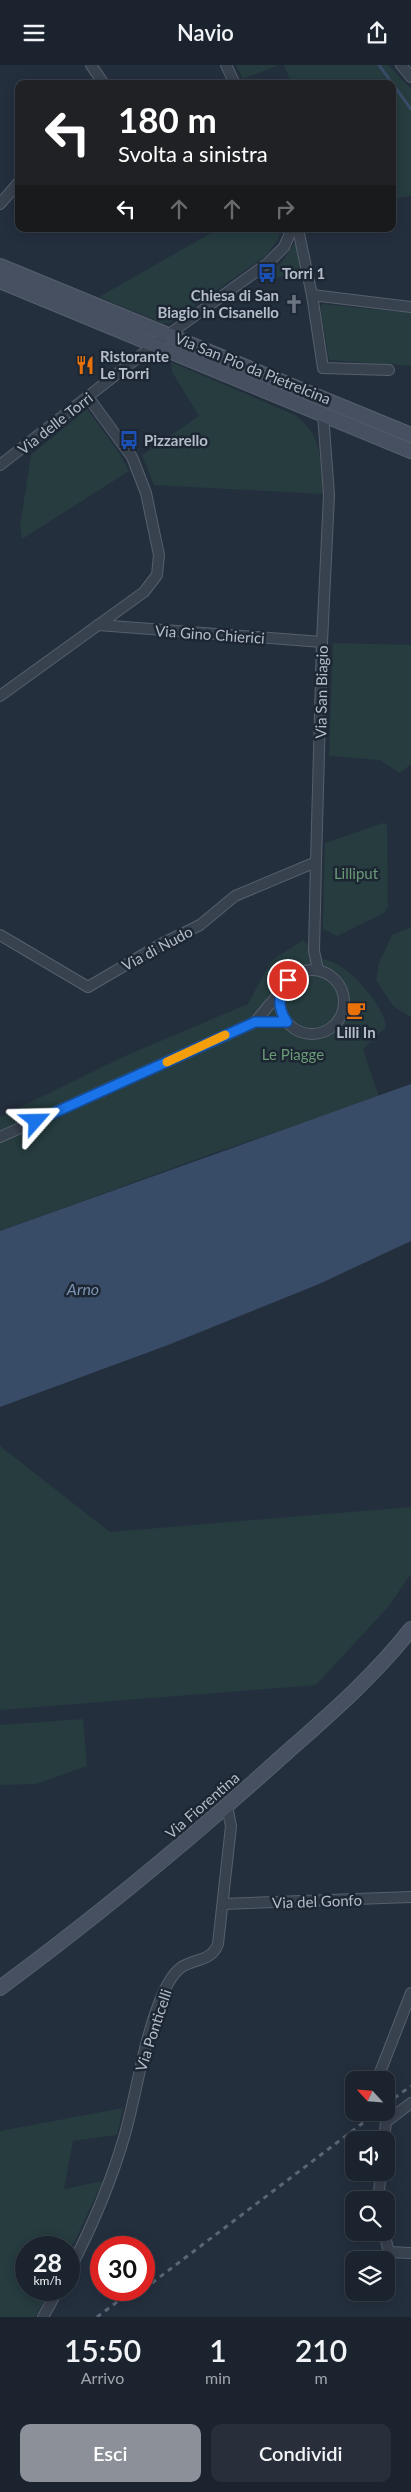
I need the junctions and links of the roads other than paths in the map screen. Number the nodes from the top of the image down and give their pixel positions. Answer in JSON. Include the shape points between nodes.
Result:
{"nodes":[{"id":1,"x":91,"y":65,"type":"edge"},
{"id":2,"x":226,"y":65,"type":"edge"},
{"id":3,"x":401,"y":65,"type":"edge"},
{"id":4,"x":411,"y":77,"type":"edge"},
{"id":5,"x":101,"y":80,"type":"edge"},
{"id":6,"x":233,"y":80,"type":"edge"},
{"id":7,"x":15,"y":187,"type":"edge"},
{"id":8,"x":0,"y":204,"type":"edge"},
{"id":9,"x":291,"y":232,"type":"edge"},
{"id":10,"x":299,"y":232,"type":"edge"},
{"id":11,"x":0,"y":266,"type":"edge"},
{"id":12,"x":0,"y":281,"type":"edge"},
{"id":13,"x":312,"y":295,"type":"junction"},
{"id":14,"x":411,"y":307,"type":"edge"},
{"id":15,"x":168,"y":335,"type":"junction"},
{"id":16,"x":154,"y":345,"type":"junction"},
{"id":17,"x":389,"y":370,"type":"dead end"},
{"id":18,"x":88,"y":397,"type":"junction"},
{"id":19,"x":323,"y":414,"type":"junction"},
{"id":20,"x":411,"y":435,"type":"edge"},
{"id":21,"x":411,"y":451,"type":"edge"},
{"id":22,"x":0,"y":465,"type":"edge"},
{"id":23,"x":98,"y":625,"type":"junction"},
{"id":24,"x":322,"y":643,"type":"junction"},
{"id":25,"x":0,"y":696,"type":"edge"},
{"id":26,"x":316,"y":862,"type":"junction"},
{"id":27,"x":0,"y":935,"type":"edge"},
{"id":28,"x":318,"y":970,"type":"junction"},
{"id":29,"x":281,"y":991,"type":"junction"},
{"id":30,"x":255,"y":1022,"type":"junction"},
{"id":31,"x":287,"y":1022,"type":"junction"},
{"id":32,"x":0,"y":1137,"type":"edge"},
{"id":33,"x":411,"y":1629,"type":"edge"},
{"id":34,"x":227,"y":1806,"type":"junction"},
{"id":35,"x":411,"y":1897,"type":"edge"},
{"id":36,"x":223,"y":1904,"type":"junction"},
{"id":37,"x":0,"y":1989,"type":"edge"},
{"id":38,"x":411,"y":1993,"type":"edge"},
{"id":39,"x":381,"y":2071,"type":"edge"},
{"id":40,"x":411,"y":2103,"type":"edge"},
{"id":41,"x":385,"y":2131,"type":"edge"},
{"id":42,"x":386,"y":2241,"type":"edge"},
{"id":43,"x":80,"y":2250,"type":"edge"},
{"id":44,"x":411,"y":2253,"type":"edge"},
{"id":45,"x":51,"y":2301,"type":"edge"},
{"id":46,"x":42,"y":2317,"type":"edge"}],
"edges":[{"from":1,"to":5,"type":"street"},
{"from":2,"to":6,"type":"street"},
{"from":3,"to":4,"type":"street"},
{"from":7,"to":8,"type":"street"},
{"from":9,"to":15,"type":"street","name":"Via delle Torri","via":[[284,247],[268,263]]},
{"from":10,"to":13,"type":"street"},
{"from":11,"to":15,"type":"main road","name":"Via San Pio da Pietrelcina"},
{"from":12,"to":16,"type":"main road","name":"Via San Pio da Pietrelcina"},
{"from":13,"to":14,"type":"street"},
{"from":13,"to":17,"type":"street","via":[[323,368]]},
{"from":15,"to":16,"type":"street","name":"Via delle Torri"},
{"from":15,"to":20,"type":"main road","name":"Via San Pio da Pietrelcina"},
{"from":16,"to":18,"type":"street","name":"Via delle Torri"},
{"from":16,"to":19,"type":"main road","name":"Via San Pio da Pietrelcina"},
{"from":18,"to":22,"type":"street","name":"Via delle Torri"},
{"from":18,"to":23,"type":"street","via":[[137,466],[159,555],[157,575],[150,587]]},
{"from":19,"to":21,"type":"main road","name":"Via San Pio da Pietrelcina"},
{"from":19,"to":24,"type":"street","name":"Via San Biagio","via":[[328,522]]},
{"from":23,"to":24,"type":"street","name":"Via Gino Chierici"},
{"from":23,"to":25,"type":"street"},
{"from":24,"to":26,"type":"street","name":"Via San Biagio"},
{"from":26,"to":27,"type":"street","name":"Via di Nudo","via":[[235,896],[200,925],[162,943],[87,988]]},
{"from":26,"to":28,"type":"street","name":"Via San Biagio","via":[[314,951]]},
{"from":28,"to":29,"type":"street","via":[[295,974]]},
{"from":28,"to":31,"type":"street","via":[[332,977],[343,991],[344,1007],[340,1017],[329,1030],[316,1034],[297,1031]]},
{"from":29,"to":30,"type":"street"},
{"from":29,"to":31,"type":"street","via":[[280,1009]]},
{"from":30,"to":31,"type":"street"},
{"from":30,"to":32,"type":"street"},
{"from":33,"to":34,"type":"main road","name":"Via Fiorentina","via":[[363,1683]]},
{"from":34,"to":36,"type":"street","name":"Via Ponticelli","via":[[231,1826]]},
{"from":34,"to":37,"type":"main road","name":"Via Fiorentina","via":[[108,1907]]},
{"from":35,"to":36,"type":"street","name":"Via del Gonfo"},
{"from":36,"to":43,"type":"street","name":"Via Ponticelli","via":[[214,1953],[179,1968],[162,1995],[108,2187]]},
{"from":38,"to":39,"type":"street"},
{"from":40,"to":41,"type":"street","via":[[386,2122]]},
{"from":42,"to":44,"type":"street","via":[[389,2252]]},
{"from":45,"to":46,"type":"street"}]}
